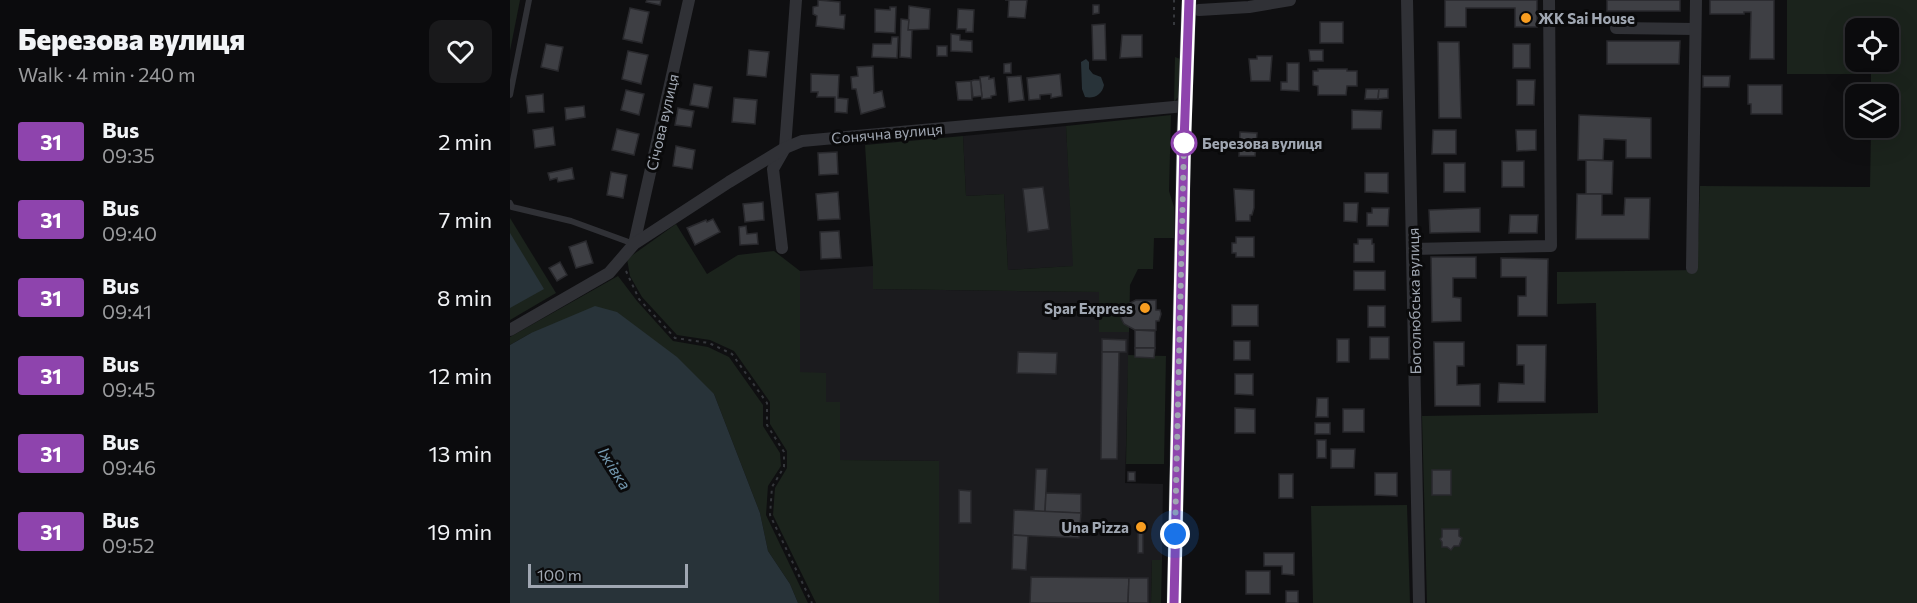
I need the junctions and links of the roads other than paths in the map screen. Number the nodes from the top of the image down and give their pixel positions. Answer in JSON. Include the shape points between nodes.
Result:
{"nodes":[{"id":1,"x":529,"y":0,"type":"edge"},
{"id":2,"x":689,"y":0,"type":"edge"},
{"id":3,"x":796,"y":0,"type":"edge"},
{"id":4,"x":1227,"y":0,"type":"edge"},
{"id":5,"x":1290,"y":0,"type":"edge"},
{"id":6,"x":1407,"y":0,"type":"edge"},
{"id":7,"x":1549,"y":0,"type":"edge"},
{"id":8,"x":1696,"y":0,"type":"edge"},
{"id":9,"x":1192,"y":7,"type":"edge"},
{"id":10,"x":1616,"y":28,"type":"dead end"},
{"id":11,"x":1695,"y":29,"type":"junction"},
{"id":12,"x":510,"y":95,"type":"edge"},
{"id":13,"x":1185,"y":106,"type":"junction"},
{"id":14,"x":785,"y":148,"type":"junction"},
{"id":15,"x":510,"y":203,"type":"edge"},
{"id":16,"x":634,"y":244,"type":"junction"},
{"id":17,"x":782,"y":249,"type":"dead end"},
{"id":18,"x":1412,"y":249,"type":"junction"},
{"id":19,"x":1692,"y":268,"type":"dead end"},
{"id":20,"x":510,"y":330,"type":"edge"},
{"id":21,"x":1174,"y":603,"type":"edge"},
{"id":22,"x":1419,"y":603,"type":"edge"}],
"edges":[{"from":1,"to":12,"type":"lane"},
{"from":2,"to":16,"type":"street","name":"Січова вулиця"},
{"from":3,"to":14,"type":"street"},
{"from":4,"to":9,"type":"street"},
{"from":5,"to":9,"type":"street","via":[[1249,7]]},
{"from":6,"to":18,"type":"street","name":"Боголюбська вулиця"},
{"from":7,"to":18,"type":"street","via":[[1551,246]]},
{"from":8,"to":11,"type":"street"},
{"from":9,"to":13,"type":"street"},
{"from":10,"to":11,"type":"street"},
{"from":11,"to":19,"type":"street"},
{"from":13,"to":14,"type":"street","name":"Сонячна вулиця","via":[[802,141]]},
{"from":13,"to":21,"type":"street"},
{"from":14,"to":16,"type":"street","name":"Сонячна вулиця"},
{"from":14,"to":17,"type":"street","via":[[773,169]]},
{"from":15,"to":16,"type":"lane","via":[[512,207],[571,221]]},
{"from":16,"to":20,"type":"street","name":"Сонячна вулиця","via":[[609,273]]},
{"from":18,"to":22,"type":"street","name":"Боголюбська вулиця"}]}
